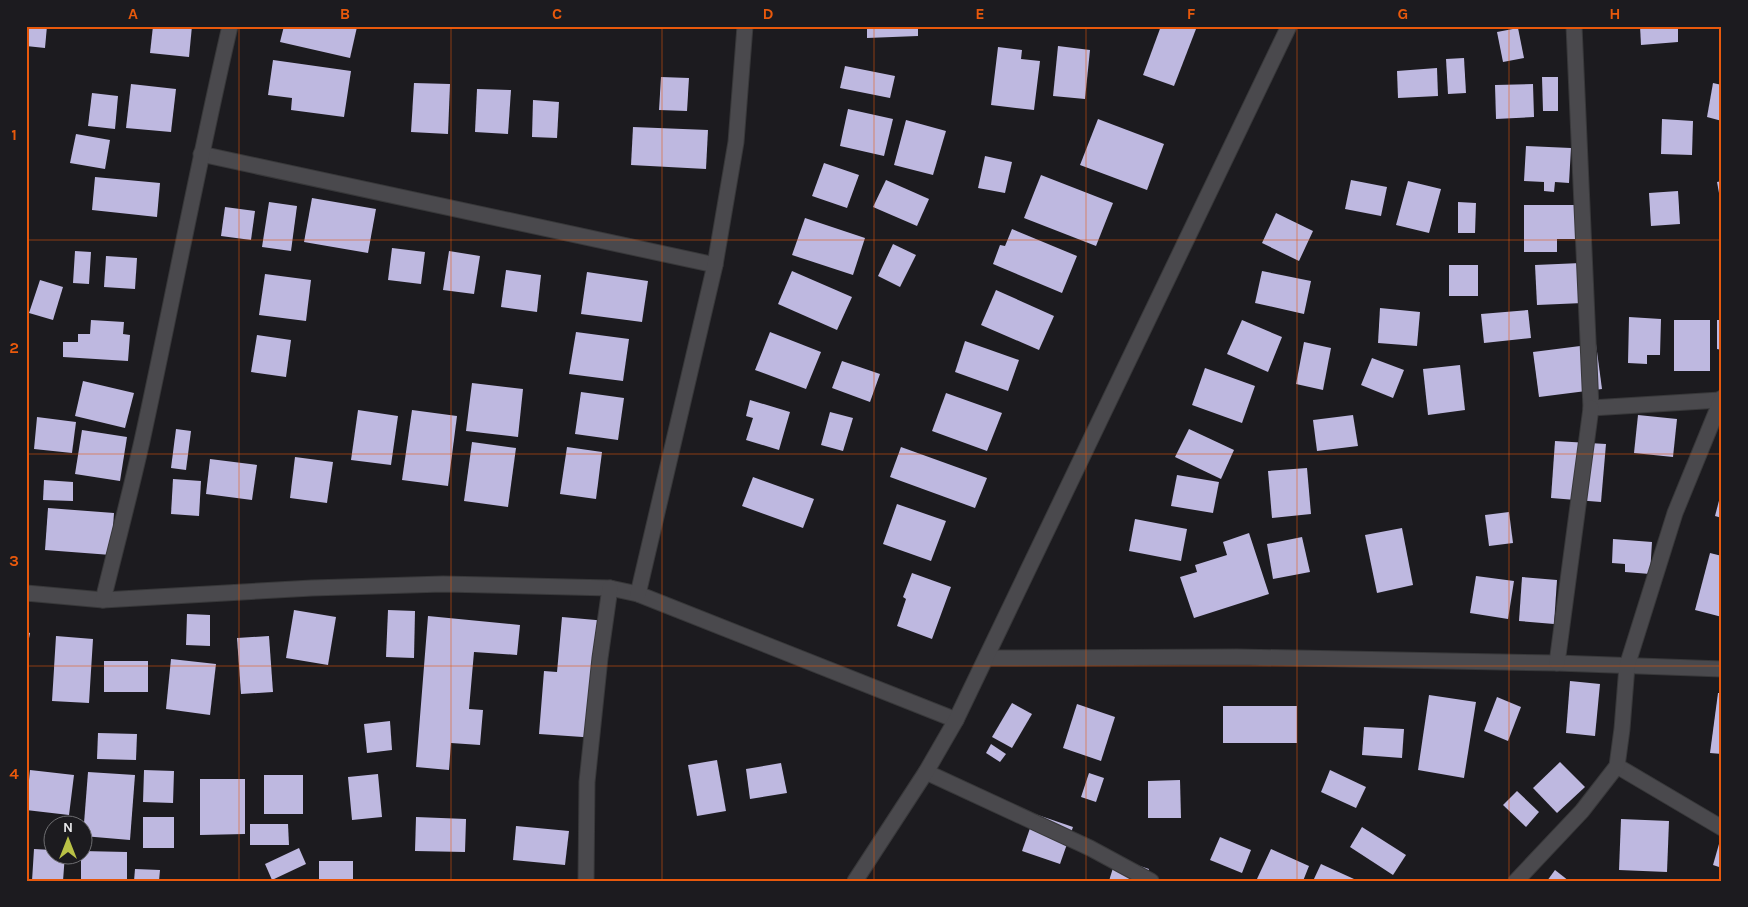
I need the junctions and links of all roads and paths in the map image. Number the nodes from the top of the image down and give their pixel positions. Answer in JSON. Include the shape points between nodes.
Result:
{"nodes":[{"id":1,"x":230,"y":26,"type":"edge"},
{"id":2,"x":745,"y":26,"type":"edge"},
{"id":3,"x":1289,"y":26,"type":"edge"},
{"id":4,"x":1574,"y":26,"type":"edge"},
{"id":5,"x":201,"y":154,"type":"junction"},
{"id":6,"x":715,"y":265,"type":"junction"},
{"id":7,"x":1721,"y":399,"type":"edge"},
{"id":8,"x":1591,"y":408,"type":"junction"},
{"id":9,"x":610,"y":588,"type":"junction"},
{"id":10,"x":26,"y":592,"type":"edge"},
{"id":11,"x":638,"y":594,"type":"junction"},
{"id":12,"x":103,"y":600,"type":"junction"},
{"id":13,"x":987,"y":658,"type":"junction"},
{"id":14,"x":1557,"y":662,"type":"junction"},
{"id":15,"x":1627,"y":666,"type":"junction"},
{"id":16,"x":1722,"y":669,"type":"edge"},
{"id":17,"x":956,"y":720,"type":"junction"},
{"id":18,"x":1617,"y":766,"type":"junction"},
{"id":19,"x":926,"y":772,"type":"junction"},
{"id":20,"x":1722,"y":828,"type":"edge"},
{"id":21,"x":586,"y":881,"type":"edge"},
{"id":22,"x":854,"y":881,"type":"edge"},
{"id":23,"x":1150,"y":881,"type":"edge"},
{"id":24,"x":1516,"y":881,"type":"edge"}],
"edges":[{"from":1,"to":5,"type":"street"},
{"from":2,"to":6,"type":"street","via":[[736,142]]},
{"from":3,"to":13,"type":"street"},
{"from":4,"to":8,"type":"street"},
{"from":5,"to":6,"type":"street"},
{"from":5,"to":12,"type":"street","via":[[143,434]]},
{"from":6,"to":11,"type":"street"},
{"from":7,"to":8,"type":"street"},
{"from":7,"to":15,"type":"street","via":[[1675,513]]},
{"from":8,"to":14,"type":"street"},
{"from":9,"to":11,"type":"street"},
{"from":9,"to":12,"type":"street","via":[[443,584]]},
{"from":9,"to":21,"type":"street","via":[[587,782]]},
{"from":10,"to":12,"type":"street"},
{"from":11,"to":17,"type":"street"},
{"from":13,"to":14,"type":"street","via":[[1237,657]]},
{"from":13,"to":17,"type":"street"},
{"from":14,"to":15,"type":"street"},
{"from":15,"to":16,"type":"street"},
{"from":15,"to":18,"type":"street"},
{"from":17,"to":19,"type":"street"},
{"from":18,"to":20,"type":"street"},
{"from":18,"to":24,"type":"street","via":[[1582,811]]},
{"from":19,"to":22,"type":"street"},
{"from":19,"to":23,"type":"street","via":[[1090,848]]}]}
